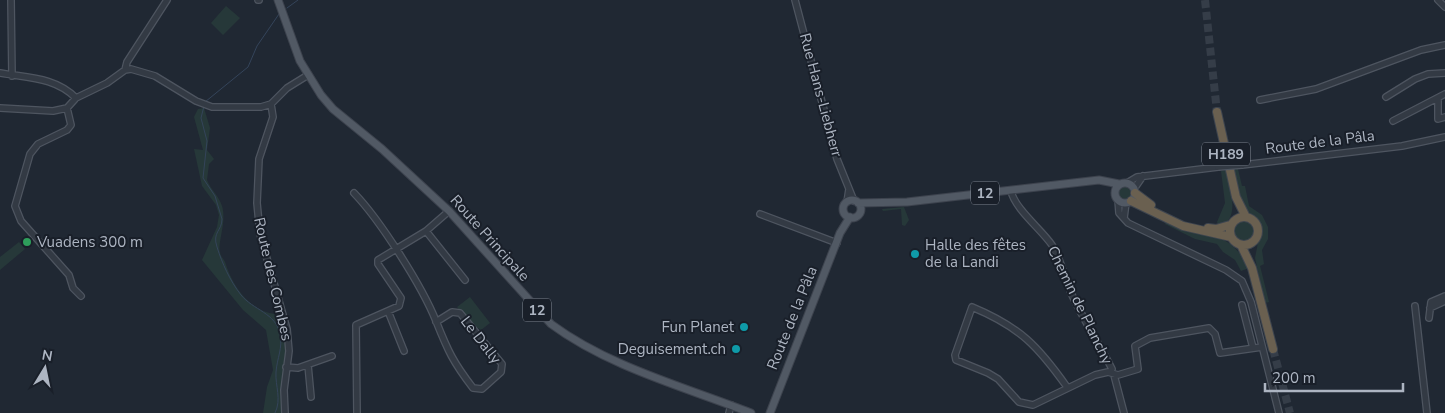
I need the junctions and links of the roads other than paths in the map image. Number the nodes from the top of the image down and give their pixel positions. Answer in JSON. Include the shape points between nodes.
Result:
{"nodes":[{"id":1,"x":12,"y":0,"type":"edge"},
{"id":2,"x":166,"y":0,"type":"edge"},
{"id":3,"x":278,"y":0,"type":"edge"},
{"id":4,"x":795,"y":0,"type":"edge"},
{"id":5,"x":1438,"y":0,"type":"edge"},
{"id":6,"x":1445,"y":7,"type":"edge"},
{"id":7,"x":1445,"y":45,"type":"edge"},
{"id":8,"x":125,"y":70,"type":"junction"},
{"id":9,"x":0,"y":73,"type":"edge"},
{"id":10,"x":1445,"y":73,"type":"edge"},
{"id":11,"x":308,"y":75,"type":"junction"},
{"id":12,"x":12,"y":76,"type":"junction"},
{"id":13,"x":1445,"y":94,"type":"edge"},
{"id":14,"x":1386,"y":97,"type":"dead end"},
{"id":15,"x":76,"y":98,"type":"junction"},
{"id":16,"x":1438,"y":98,"type":"junction"},
{"id":17,"x":1260,"y":100,"type":"dead end"},
{"id":18,"x":272,"y":104,"type":"junction"},
{"id":19,"x":0,"y":108,"type":"edge"},
{"id":20,"x":67,"y":108,"type":"junction"},
{"id":21,"x":1217,"y":112,"type":"tunnel mouth"},
{"id":22,"x":1445,"y":117,"type":"edge"},
{"id":23,"x":1393,"y":121,"type":"dead end"},
{"id":24,"x":1443,"y":137,"type":"edge"},
{"id":25,"x":1144,"y":176,"type":"junction"},
{"id":26,"x":1094,"y":182,"type":"junction"},
{"id":27,"x":1127,"y":183,"type":"junction"},
{"id":28,"x":1119,"y":184,"type":"junction"},
{"id":29,"x":1011,"y":191,"type":"junction"},
{"id":30,"x":1114,"y":192,"type":"junction"},
{"id":31,"x":354,"y":193,"type":"dead end"},
{"id":32,"x":1131,"y":196,"type":"junction"},
{"id":33,"x":1236,"y":196,"type":"junction"},
{"id":34,"x":1118,"y":200,"type":"junction"},
{"id":35,"x":855,"y":204,"type":"junction"},
{"id":36,"x":449,"y":211,"type":"junction"},
{"id":37,"x":760,"y":214,"type":"dead end"},
{"id":38,"x":847,"y":215,"type":"junction"},
{"id":39,"x":1246,"y":217,"type":"junction"},
{"id":40,"x":1124,"y":218,"type":"junction"},
{"id":41,"x":1233,"y":222,"type":"junction"},
{"id":42,"x":426,"y":231,"type":"junction"},
{"id":43,"x":1230,"y":237,"type":"junction"},
{"id":44,"x":837,"y":242,"type":"junction"},
{"id":45,"x":1251,"y":243,"type":"junction"},
{"id":46,"x":1241,"y":245,"type":"junction"},
{"id":47,"x":395,"y":249,"type":"junction"},
{"id":48,"x":1252,"y":268,"type":"junction"},
{"id":49,"x":465,"y":280,"type":"dead end"},
{"id":50,"x":81,"y":296,"type":"dead end"},
{"id":51,"x":1445,"y":296,"type":"edge"},
{"id":52,"x":1445,"y":301,"type":"edge"},
{"id":53,"x":1242,"y":305,"type":"dead end"},
{"id":54,"x":1415,"y":306,"type":"dead end"},
{"id":55,"x":1430,"y":308,"type":"junction"},
{"id":56,"x":388,"y":311,"type":"junction"},
{"id":57,"x":1429,"y":318,"type":"dead end"},
{"id":58,"x":436,"y":322,"type":"junction"},
{"id":59,"x":1262,"y":347,"type":"junction"},
{"id":60,"x":1253,"y":348,"type":"junction"},
{"id":61,"x":1273,"y":349,"type":"tunnel mouth"},
{"id":62,"x":404,"y":351,"type":"dead end"},
{"id":63,"x":332,"y":356,"type":"dead end"},
{"id":64,"x":308,"y":364,"type":"junction"},
{"id":65,"x":286,"y":367,"type":"junction"},
{"id":66,"x":1112,"y":373,"type":"junction"},
{"id":67,"x":1067,"y":387,"type":"junction"},
{"id":68,"x":311,"y":397,"type":"dead end"},
{"id":69,"x":731,"y":405,"type":"junction"},
{"id":70,"x":285,"y":413,"type":"edge"},
{"id":71,"x":357,"y":413,"type":"edge"},
{"id":72,"x":729,"y":413,"type":"edge"},
{"id":73,"x":751,"y":413,"type":"edge"},
{"id":74,"x":770,"y":413,"type":"edge"},
{"id":75,"x":1124,"y":413,"type":"edge"},
{"id":76,"x":1279,"y":413,"type":"edge"},
{"id":77,"x":1427,"y":413,"type":"edge"}],
"edges":[{"from":1,"to":12,"type":"street"},
{"from":2,"to":8,"type":"street"},
{"from":3,"to":11,"type":"main road","name":"Route Principale","number":"12"},
{"from":4,"to":35,"type":"street","name":"Rue Hans-Liebherr","via":[[837,159]]},
{"from":5,"to":6,"type":"street"},
{"from":7,"to":17,"type":"street","via":[[1421,50],[1316,89]]},
{"from":8,"to":15,"type":"street"},
{"from":8,"to":18,"type":"street","via":[[138,70],[155,76],[204,105],[261,108]]},
{"from":9,"to":12,"type":"street"},
{"from":10,"to":14,"type":"street","via":[[1415,79]]},
{"from":11,"to":18,"type":"street","via":[[286,88]]},
{"from":11,"to":36,"type":"main road","name":"Route Principale","number":"12","via":[[333,109],[388,154]]},
{"from":12,"to":15,"type":"street","via":[[59,84]]},
{"from":13,"to":16,"type":"street"},
{"from":15,"to":20,"type":"street"},
{"from":16,"to":22,"type":"street","via":[[1438,119]]},
{"from":16,"to":23,"type":"street"},
{"from":18,"to":65,"type":"street","name":"Route des Combes","via":[[273,117],[259,159],[257,203],[266,260],[286,322],[289,351]]},
{"from":19,"to":20,"type":"street","via":[[53,111]]},
{"from":20,"to":50,"type":"street","via":[[71,125],[38,144],[30,154],[15,206],[21,221],[69,275],[73,288]]},
{"from":21,"to":33,"type":"highway","number":"H189"},
{"from":24,"to":25,"type":"street","name":"Route de la Pâla","bridge":true,"via":[[1398,147]]},
{"from":25,"to":27,"type":"street","name":"Route de la Pâla"},
{"from":25,"to":32,"type":"street"},
{"from":26,"to":28,"type":"main road","number":"12"},
{"from":26,"to":29,"type":"main road","number":"12"},
{"from":26,"to":30,"type":"main road"},
{"from":27,"to":28,"type":"main road","number":"12"},
{"from":27,"to":32,"type":"main road"},
{"from":28,"to":30,"type":"main road"},
{"from":29,"to":35,"type":"main road","number":"12"},
{"from":29,"to":66,"type":"street","name":"Chemin de Planchy","via":[[1014,200],[1059,257],[1071,294],[1097,337]]},
{"from":30,"to":34,"type":"main road"},
{"from":31,"to":47,"type":"street","name":"Le Dally","via":[[369,209]]},
{"from":32,"to":34,"type":"main road"},
{"from":32,"to":40,"type":"street"},
{"from":32,"to":41,"type":"highway","via":[[1186,223],[1213,229]]},
{"from":32,"to":43,"type":"highway","via":[[1183,226]]},
{"from":33,"to":39,"type":"highway","number":"H189"},
{"from":33,"to":41,"type":"highway","number":"H189"},
{"from":34,"to":40,"type":"street","via":[[1119,213]]},
{"from":35,"to":38,"type":"main road","name":"Route de la Pâla","via":[[844,206]]},
{"from":35,"to":38,"type":"main road","name":"Route de la Pâla","via":[[856,216]]},
{"from":36,"to":42,"type":"street"},
{"from":36,"to":69,"type":"main road","name":"Route Principale","number":"12","via":[[538,312],[570,338],[609,358]]},
{"from":37,"to":44,"type":"street"},
{"from":38,"to":44,"type":"main road","name":"Route de la Pâla"},
{"from":39,"to":41,"type":"highway"},
{"from":39,"to":45,"type":"highway","via":[[1254,220],[1258,227]]},
{"from":40,"to":59,"type":"street","via":[[1136,228],[1239,278],[1248,294]]},
{"from":41,"to":43,"type":"highway"},
{"from":42,"to":47,"type":"street"},
{"from":42,"to":49,"type":"street"},
{"from":43,"to":46,"type":"highway"},
{"from":44,"to":74,"type":"main road","name":"Route de la Pâla"},
{"from":45,"to":46,"type":"highway"},
{"from":45,"to":48,"type":"highway"},
{"from":46,"to":48,"type":"highway"},
{"from":47,"to":56,"type":"street","via":[[378,261],[401,298],[400,305]]},
{"from":47,"to":58,"type":"street","name":"Le Dally"},
{"from":48,"to":61,"type":"highway"},
{"from":51,"to":55,"type":"street","via":[[1431,302]]},
{"from":52,"to":55,"type":"street"},
{"from":53,"to":60,"type":"street"},
{"from":54,"to":77,"type":"street"},
{"from":55,"to":57,"type":"street"},
{"from":56,"to":62,"type":"street"},
{"from":56,"to":71,"type":"street","via":[[356,325]]},
{"from":58,"to":58,"type":"street","name":"Le Dally","via":[[450,358],[472,388],[482,389],[501,372],[502,364],[460,313],[452,312]]},
{"from":59,"to":60,"type":"street"},
{"from":59,"to":76,"type":"street"},
{"from":60,"to":66,"type":"street","via":[[1220,353],[1213,330],[1188,330],[1138,343],[1134,350],[1138,369]]},
{"from":63,"to":64,"type":"street"},
{"from":64,"to":65,"type":"street","via":[[298,368]]},
{"from":64,"to":68,"type":"street"},
{"from":65,"to":70,"type":"street","name":"Route des Combes"},
{"from":66,"to":67,"type":"street","via":[[1095,375]]},
{"from":66,"to":75,"type":"street","name":"Chemin de Planchy"},
{"from":67,"to":67,"type":"street","via":[[1037,346],[1019,330],[972,307],[956,360],[998,379],[1019,402],[1040,403]]},
{"from":69,"to":72,"type":"street"},
{"from":69,"to":73,"type":"main road","name":"Route Principale","number":"12"}]}
